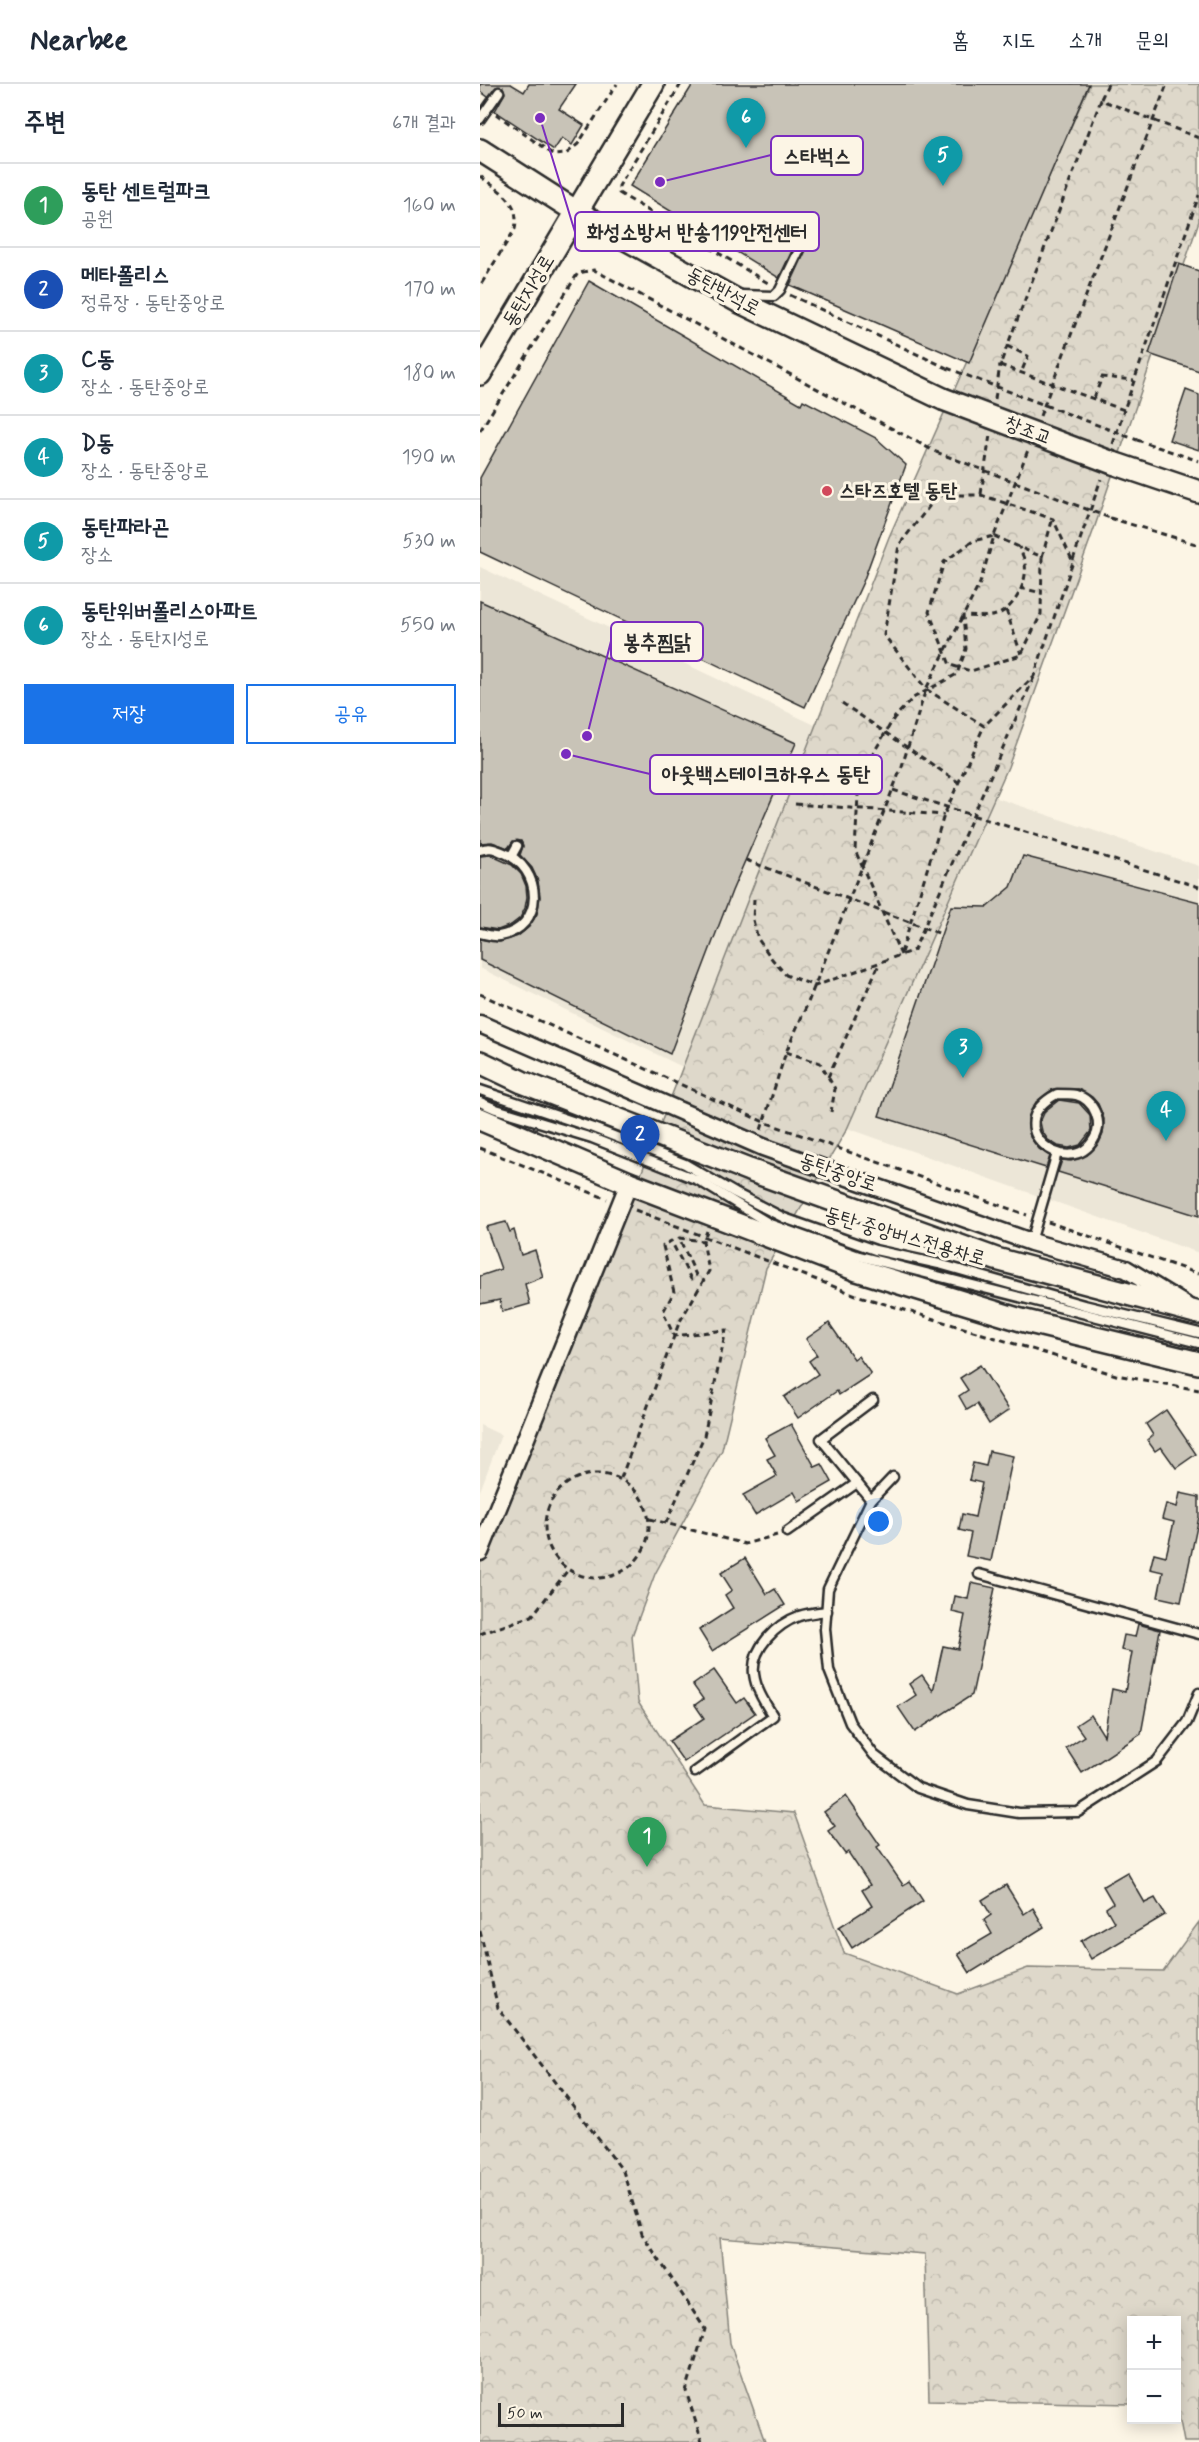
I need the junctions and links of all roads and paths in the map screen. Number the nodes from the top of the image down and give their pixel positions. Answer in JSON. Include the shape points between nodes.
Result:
{"nodes":[{"id":1,"x":617,"y":84,"type":"edge"},
{"id":2,"x":653,"y":84,"type":"edge"},
{"id":3,"x":681,"y":84,"type":"edge"},
{"id":4,"x":1107,"y":84,"type":"edge"},
{"id":5,"x":1167,"y":84,"type":"edge"},
{"id":6,"x":499,"y":92,"type":"dead end"},
{"id":7,"x":1101,"y":100,"type":"junction"},
{"id":8,"x":488,"y":108,"type":"junction"},
{"id":9,"x":480,"y":119,"type":"edge"},
{"id":10,"x":1154,"y":120,"type":"junction"},
{"id":11,"x":1199,"y":138,"type":"edge"},
{"id":12,"x":480,"y":150,"type":"edge"},
{"id":13,"x":480,"y":176,"type":"edge"},
{"id":14,"x":1199,"y":195,"type":"edge"},
{"id":15,"x":578,"y":212,"type":"junction"},
{"id":16,"x":802,"y":222,"type":"dead end"},
{"id":17,"x":480,"y":286,"type":"edge"},
{"id":18,"x":780,"y":290,"type":"junction"},
{"id":19,"x":723,"y":293,"type":"junction"},
{"id":20,"x":1007,"y":345,"type":"junction"},
{"id":21,"x":1020,"y":373,"type":"junction"},
{"id":22,"x":480,"y":374,"type":"edge"},
{"id":23,"x":1134,"y":380,"type":"junction"},
{"id":24,"x":1051,"y":385,"type":"junction"},
{"id":25,"x":1094,"y":398,"type":"junction"},
{"id":26,"x":943,"y":399,"type":"joint"},
{"id":27,"x":1124,"y":410,"type":"junction"},
{"id":28,"x":1040,"y":418,"type":"dead end"},
{"id":29,"x":480,"y":431,"type":"edge"},
{"id":30,"x":1032,"y":440,"type":"dead end"},
{"id":31,"x":1199,"y":461,"type":"edge"},
{"id":32,"x":1108,"y":464,"type":"junction"},
{"id":33,"x":1199,"y":492,"type":"edge"},
{"id":34,"x":1008,"y":504,"type":"junction"},
{"id":35,"x":1053,"y":519,"type":"junction"},
{"id":36,"x":994,"y":536,"type":"junction"},
{"id":37,"x":1199,"y":545,"type":"edge"},
{"id":38,"x":1019,"y":547,"type":"junction"},
{"id":39,"x":1032,"y":553,"type":"junction"},
{"id":40,"x":1022,"y":555,"type":"junction"},
{"id":41,"x":1042,"y":557,"type":"junction"},
{"id":42,"x":1073,"y":562,"type":"junction"},
{"id":43,"x":1020,"y":588,"type":"junction"},
{"id":44,"x":1042,"y":593,"type":"junction"},
{"id":45,"x":1006,"y":610,"type":"junction"},
{"id":46,"x":963,"y":616,"type":"junction"},
{"id":47,"x":944,"y":654,"type":"junction"},
{"id":48,"x":1021,"y":655,"type":"junction"},
{"id":49,"x":960,"y":668,"type":"junction"},
{"id":50,"x":1034,"y":676,"type":"junction"},
{"id":51,"x":927,"y":690,"type":"junction"},
{"id":52,"x":842,"y":703,"type":"dead end"},
{"id":53,"x":984,"y":726,"type":"junction"},
{"id":54,"x":885,"y":732,"type":"junction"},
{"id":55,"x":908,"y":748,"type":"junction"},
{"id":56,"x":958,"y":782,"type":"junction"},
{"id":57,"x":893,"y":790,"type":"junction"},
{"id":58,"x":795,"y":804,"type":"dead end"},
{"id":59,"x":857,"y":808,"type":"junction"},
{"id":60,"x":947,"y":808,"type":"junction"},
{"id":61,"x":884,"y":810,"type":"junction"},
{"id":62,"x":944,"y":815,"type":"junction"},
{"id":63,"x":973,"y":816,"type":"junction"},
{"id":64,"x":517,"y":846,"type":"dead end"},
{"id":65,"x":480,"y":850,"type":"edge"},
{"id":66,"x":512,"y":855,"type":"junction"},
{"id":67,"x":746,"y":861,"type":"dead end"},
{"id":68,"x":862,"y":867,"type":"junction"},
{"id":69,"x":1199,"y":887,"type":"edge"},
{"id":70,"x":754,"y":899,"type":"dead end"},
{"id":71,"x":480,"y":933,"type":"edge"},
{"id":72,"x":941,"y":934,"type":"dead end"},
{"id":73,"x":901,"y":955,"type":"junction"},
{"id":74,"x":880,"y":962,"type":"junction"},
{"id":75,"x":815,"y":986,"type":"junction"},
{"id":76,"x":480,"y":994,"type":"edge"},
{"id":77,"x":480,"y":1024,"type":"edge"},
{"id":78,"x":786,"y":1052,"type":"junction"},
{"id":79,"x":480,"y":1062,"type":"edge"},
{"id":80,"x":828,"y":1077,"type":"junction"},
{"id":81,"x":480,"y":1090,"type":"edge"},
{"id":82,"x":480,"y":1102,"type":"edge"},
{"id":83,"x":831,"y":1112,"type":"dead end"},
{"id":84,"x":480,"y":1119,"type":"edge"},
{"id":85,"x":764,"y":1122,"type":"junction"},
{"id":86,"x":757,"y":1144,"type":"junction"},
{"id":87,"x":1057,"y":1154,"type":"junction"},
{"id":88,"x":629,"y":1183,"type":"junction"},
{"id":89,"x":713,"y":1215,"type":"junction"},
{"id":90,"x":1038,"y":1219,"type":"junction"},
{"id":91,"x":703,"y":1241,"type":"junction"},
{"id":92,"x":1031,"y":1242,"type":"junction"},
{"id":93,"x":1199,"y":1274,"type":"edge"},
{"id":94,"x":1199,"y":1313,"type":"edge"},
{"id":95,"x":1199,"y":1333,"type":"edge"},
{"id":96,"x":674,"y":1336,"type":"junction"},
{"id":97,"x":1199,"y":1343,"type":"edge"},
{"id":98,"x":1199,"y":1364,"type":"edge"},
{"id":99,"x":873,"y":1400,"type":"dead end"},
{"id":100,"x":893,"y":1477,"type":"dead end"},
{"id":101,"x":621,"y":1479,"type":"junction"},
{"id":102,"x":857,"y":1483,"type":"junction"},
{"id":103,"x":871,"y":1500,"type":"junction"},
{"id":104,"x":650,"y":1519,"type":"junction"},
{"id":105,"x":666,"y":1523,"type":"junction"},
{"id":106,"x":787,"y":1532,"type":"joint"},
{"id":107,"x":480,"y":1552,"type":"edge"},
{"id":108,"x":568,"y":1570,"type":"junction"},
{"id":109,"x":979,"y":1574,"type":"dead end"},
{"id":110,"x":827,"y":1611,"type":"junction"},
{"id":111,"x":480,"y":1634,"type":"edge"},
{"id":112,"x":1199,"y":1634,"type":"edge"},
{"id":113,"x":1199,"y":1693,"type":"edge"},
{"id":114,"x":695,"y":1772,"type":"dead end"},
{"id":115,"x":480,"y":1931,"type":"edge"},
{"id":116,"x":702,"y":2442,"type":"edge"}],
"edges":[{"from":1,"to":8,"type":"path","via":[[578,144],[566,154],[554,155]]},
{"from":2,"to":15,"type":"street","name":"동탄지성로"},
{"from":3,"to":18,"type":"path","via":[[622,180],[619,193]]},
{"from":4,"to":7,"type":"path"},
{"from":5,"to":10,"type":"path"},
{"from":6,"to":8,"type":"lane"},
{"from":7,"to":10,"type":"path"},
{"from":7,"to":20,"type":"path"},
{"from":8,"to":9,"type":"lane"},
{"from":10,"to":11,"type":"path"},
{"from":10,"to":24,"type":"path"},
{"from":12,"to":15,"type":"street","name":"동탄반석로"},
{"from":13,"to":17,"type":"path","via":[[511,201],[517,221]]},
{"from":14,"to":23,"type":"path"},
{"from":15,"to":19,"type":"street","name":"동탄반석로"},
{"from":15,"to":22,"type":"street","name":"동탄지성로"},
{"from":16,"to":18,"type":"lane","via":[[807,234]]},
{"from":18,"to":19,"type":"lane","via":[[767,297]]},
{"from":18,"to":31,"type":"path","bridge":true,"via":[[947,368]]},
{"from":19,"to":26,"type":"street","name":"동탄반석로"},
{"from":20,"to":21,"type":"path","via":[[1028,356]]},
{"from":20,"to":21,"type":"path","via":[[1000,365]]},
{"from":21,"to":24,"type":"path"},
{"from":23,"to":25,"type":"path","via":[[1102,377]]},
{"from":23,"to":27,"type":"path"},
{"from":24,"to":25,"type":"path"},
{"from":24,"to":28,"type":"path"},
{"from":25,"to":27,"type":"path"},
{"from":26,"to":32,"type":"street","name":"창조교","bridge":true},
{"from":27,"to":32,"type":"path"},
{"from":29,"to":37,"type":"path","bridge":true,"via":[[578,273],[594,270],[936,452],[1110,518]]},
{"from":30,"to":34,"type":"path"},
{"from":32,"to":33,"type":"street"},
{"from":32,"to":42,"type":"path"},
{"from":34,"to":35,"type":"path"},
{"from":34,"to":36,"type":"path"},
{"from":34,"to":51,"type":"path","via":[[981,495],[938,495],[899,545],[884,635]]},
{"from":35,"to":41,"type":"path"},
{"from":35,"to":42,"type":"path"},
{"from":36,"to":38,"type":"path"},
{"from":36,"to":46,"type":"path","via":[[980,583]]},
{"from":36,"to":47,"type":"path","via":[[974,541],[944,562],[929,612]]},
{"from":38,"to":39,"type":"path"},
{"from":38,"to":40,"type":"path"},
{"from":39,"to":40,"type":"path"},
{"from":39,"to":41,"type":"path"},
{"from":40,"to":43,"type":"path","via":[[1026,564]]},
{"from":41,"to":44,"type":"path"},
{"from":42,"to":50,"type":"path"},
{"from":43,"to":44,"type":"path"},
{"from":43,"to":45,"type":"path"},
{"from":44,"to":48,"type":"path","via":[[1041,614]]},
{"from":45,"to":46,"type":"path","via":[[995,615]]},
{"from":45,"to":48,"type":"path"},
{"from":46,"to":47,"type":"path"},
{"from":46,"to":49,"type":"path","via":[[966,649]]},
{"from":47,"to":49,"type":"path","via":[[950,665]]},
{"from":47,"to":51,"type":"path"},
{"from":48,"to":49,"type":"path","via":[[971,671]]},
{"from":49,"to":51,"type":"path","via":[[945,682]]},
{"from":50,"to":53,"type":"path"},
{"from":50,"to":63,"type":"path"},
{"from":51,"to":53,"type":"path"},
{"from":51,"to":54,"type":"path","via":[[913,698]]},
{"from":51,"to":55,"type":"path"},
{"from":52,"to":54,"type":"path"},
{"from":53,"to":56,"type":"path"},
{"from":54,"to":55,"type":"path"},
{"from":54,"to":59,"type":"path","via":[[866,766]]},
{"from":55,"to":56,"type":"path"},
{"from":55,"to":57,"type":"path"},
{"from":56,"to":60,"type":"path"},
{"from":57,"to":60,"type":"path"},
{"from":57,"to":61,"type":"path"},
{"from":58,"to":59,"type":"path"},
{"from":59,"to":61,"type":"path"},
{"from":59,"to":68,"type":"path","via":[[855,850]]},
{"from":60,"to":62,"type":"path"},
{"from":60,"to":63,"type":"path"},
{"from":61,"to":62,"type":"path"},
{"from":61,"to":68,"type":"path"},
{"from":62,"to":73,"type":"path"},
{"from":63,"to":69,"type":"path"},
{"from":63,"to":73,"type":"path","via":[[914,950]]},
{"from":64,"to":66,"type":"lane"},
{"from":65,"to":66,"type":"lane","via":[[490,847]]},
{"from":66,"to":71,"type":"lane","via":[[527,869],[535,891],[531,913],[517,929],[498,936]]},
{"from":67,"to":72,"type":"path","bridge":true},
{"from":68,"to":73,"type":"path"},
{"from":68,"to":75,"type":"path"},
{"from":70,"to":75,"type":"path","via":[[753,920],[758,939],[772,959],[786,975]]},
{"from":73,"to":74,"type":"path"},
{"from":74,"to":75,"type":"path"},
{"from":74,"to":80,"type":"path"},
{"from":75,"to":78,"type":"path"},
{"from":76,"to":85,"type":"path"},
{"from":77,"to":86,"type":"street","name":"동탄중앙로"},
{"from":78,"to":80,"type":"path","via":[[820,1063]]},
{"from":78,"to":85,"type":"path"},
{"from":79,"to":94,"type":"street","name":"동탄중앙로","via":[[749,1170],[996,1259]]},
{"from":80,"to":83,"type":"path","via":[[835,1089]]},
{"from":81,"to":95,"type":"lane","name":"동탄 중앙버스전용차로","via":[[685,1164],[784,1218],[875,1250]]},
{"from":82,"to":97,"type":"lane","name":"동탄 중앙버스전용차로","via":[[592,1138],[698,1180],[770,1224],[859,1256]]},
{"from":84,"to":88,"type":"street"},
{"from":85,"to":86,"type":"path"},
{"from":85,"to":90,"type":"path"},
{"from":86,"to":92,"type":"street","name":"동탄중앙로"},
{"from":87,"to":87,"type":"lane","via":[[1076,1154],[1090,1147],[1098,1133],[1097,1117],[1077,1091],[1043,1101],[1034,1116],[1035,1133],[1043,1147]]},
{"from":87,"to":90,"type":"lane"},
{"from":88,"to":89,"type":"street"},
{"from":88,"to":107,"type":"street"},
{"from":89,"to":91,"type":"path"},
{"from":89,"to":98,"type":"street","via":[[940,1296]]},
{"from":90,"to":92,"type":"lane"},
{"from":90,"to":93,"type":"path"},
{"from":91,"to":96,"type":"path","via":[[709,1271]]},
{"from":91,"to":96,"type":"path","via":[[679,1238],[696,1275],[691,1279],[671,1241],[663,1246],[674,1292],[663,1312]]},
{"from":92,"to":94,"type":"street","name":"동탄중앙로","via":[[1126,1269]]},
{"from":96,"to":101,"type":"path"},
{"from":96,"to":105,"type":"path","via":[[726,1330],[704,1436]]},
{"from":99,"to":102,"type":"lane","via":[[821,1438]]},
{"from":100,"to":103,"type":"lane"},
{"from":101,"to":104,"type":"path","via":[[635,1489]]},
{"from":101,"to":108,"type":"path","via":[[604,1473],[570,1480],[548,1507],[547,1542],[555,1558]]},
{"from":102,"to":103,"type":"lane"},
{"from":102,"to":106,"type":"lane"},
{"from":103,"to":110,"type":"lane","via":[[828,1589]]},
{"from":104,"to":105,"type":"path"},
{"from":104,"to":108,"type":"path","via":[[643,1552],[632,1565],[601,1578],[584,1577]]},
{"from":105,"to":106,"type":"path","via":[[745,1544]]},
{"from":108,"to":111,"type":"path","via":[[532,1616]]},
{"from":109,"to":112,"type":"lane"},
{"from":110,"to":113,"type":"lane","via":[[829,1670],[850,1723],[874,1755],[918,1788],[968,1805],[1019,1813],[1077,1812],[1157,1761],[1187,1722]]},
{"from":110,"to":114,"type":"lane","via":[[799,1616],[777,1628],[759,1648],[754,1673],[761,1697],[773,1716]]},
{"from":115,"to":116,"type":"path","via":[[498,2008],[623,2171],[642,2234],[705,2329],[686,2391]]}]}
